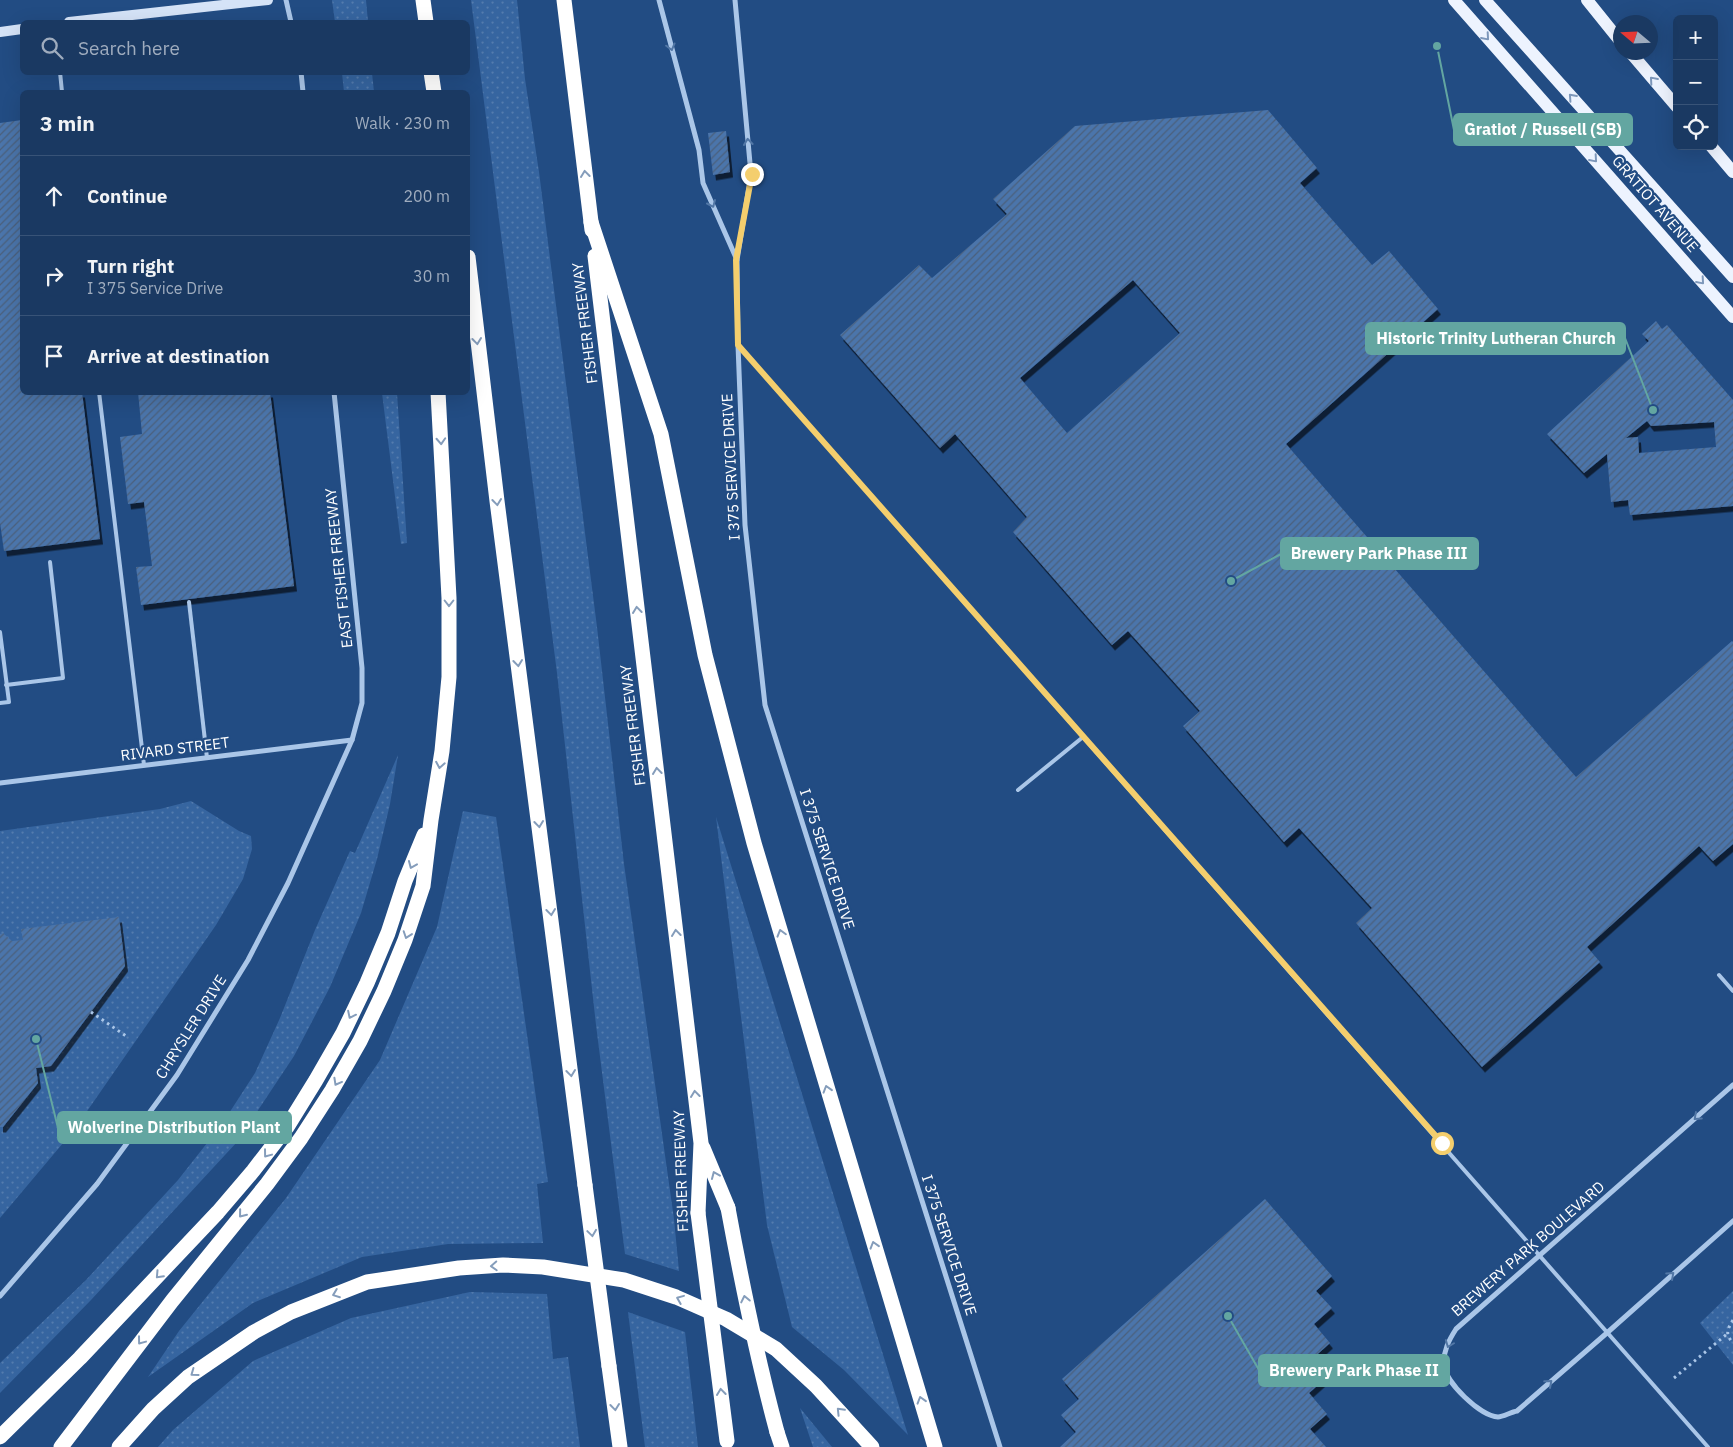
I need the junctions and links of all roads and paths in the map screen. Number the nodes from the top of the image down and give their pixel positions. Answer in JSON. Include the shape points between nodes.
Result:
{"nodes":[{"id":1,"x":268,"y":0,"type":"edge"},
{"id":2,"x":286,"y":0,"type":"edge"},
{"id":3,"x":423,"y":0,"type":"edge"},
{"id":4,"x":564,"y":0,"type":"edge"},
{"id":5,"x":659,"y":0,"type":"edge"},
{"id":6,"x":735,"y":0,"type":"edge"},
{"id":7,"x":1454,"y":0,"type":"edge"},
{"id":8,"x":1485,"y":0,"type":"edge"},
{"id":9,"x":1587,"y":0,"type":"edge"},
{"id":10,"x":87,"y":20,"type":"edge"},
{"id":11,"x":291,"y":20,"type":"edge"},
{"id":12,"x":426,"y":20,"type":"edge"},
{"id":13,"x":20,"y":29,"type":"edge"},
{"id":14,"x":0,"y":32,"type":"edge"},
{"id":15,"x":1613,"y":32,"type":"edge"},
{"id":16,"x":1637,"y":60,"type":"edge"},
{"id":17,"x":60,"y":75,"type":"edge"},
{"id":18,"x":301,"y":75,"type":"edge"},
{"id":19,"x":431,"y":75,"type":"edge"},
{"id":20,"x":62,"y":90,"type":"edge"},
{"id":21,"x":303,"y":90,"type":"edge"},
{"id":22,"x":434,"y":90,"type":"edge"},
{"id":23,"x":1675,"y":105,"type":"edge"},
{"id":24,"x":1714,"y":150,"type":"edge"},
{"id":25,"x":1733,"y":172,"type":"edge"},
{"id":26,"x":591,"y":222,"type":"junction"},
{"id":27,"x":736,"y":260,"type":"junction"},
{"id":28,"x":470,"y":275,"type":"edge"},
{"id":29,"x":1733,"y":277,"type":"edge"},
{"id":30,"x":1733,"y":317,"type":"edge"},
{"id":31,"x":738,"y":345,"type":"junction"},
{"id":32,"x":99,"y":395,"type":"edge"},
{"id":33,"x":334,"y":395,"type":"edge"},
{"id":34,"x":438,"y":395,"type":"edge"},
{"id":35,"x":50,"y":562,"type":"dead end"},
{"id":36,"x":188,"y":602,"type":"dead end"},
{"id":37,"x":0,"y":632,"type":"edge"},
{"id":38,"x":6,"y":684,"type":"junction"},
{"id":39,"x":0,"y":703,"type":"edge"},
{"id":40,"x":1083,"y":737,"type":"junction"},
{"id":41,"x":352,"y":740,"type":"junction"},
{"id":42,"x":206,"y":758,"type":"junction"},
{"id":43,"x":144,"y":765,"type":"junction"},
{"id":44,"x":0,"y":784,"type":"edge"},
{"id":45,"x":1018,"y":790,"type":"dead end"},
{"id":46,"x":431,"y":820,"type":"junction"},
{"id":47,"x":1719,"y":975,"type":"dead end"},
{"id":48,"x":1733,"y":991,"type":"edge"},
{"id":49,"x":91,"y":1012,"type":"dead end"},
{"id":50,"x":126,"y":1036,"type":"dead end"},
{"id":51,"x":1733,"y":1085,"type":"edge"},
{"id":52,"x":701,"y":1142,"type":"junction"},
{"id":53,"x":1733,"y":1221,"type":"edge"},
{"id":54,"x":1541,"y":1255,"type":"junction"},
{"id":55,"x":0,"y":1296,"type":"edge"},
{"id":56,"x":1733,"y":1320,"type":"edge"},
{"id":57,"x":1608,"y":1332,"type":"junction"},
{"id":58,"x":1728,"y":1334,"type":"junction"},
{"id":59,"x":1733,"y":1343,"type":"edge"},
{"id":60,"x":1659,"y":1390,"type":"junction"},
{"id":61,"x":0,"y":1437,"type":"edge"},
{"id":62,"x":728,"y":1444,"type":"edge"},
{"id":63,"x":61,"y":1447,"type":"edge"},
{"id":64,"x":120,"y":1447,"type":"edge"},
{"id":65,"x":620,"y":1447,"type":"edge"},
{"id":66,"x":782,"y":1447,"type":"edge"},
{"id":67,"x":872,"y":1447,"type":"edge"},
{"id":68,"x":935,"y":1447,"type":"edge"},
{"id":69,"x":1000,"y":1447,"type":"edge"},
{"id":70,"x":1708,"y":1447,"type":"edge"}],
"edges":[{"from":1,"to":10,"type":"street"},
{"from":2,"to":11,"type":"street"},
{"from":3,"to":12,"type":"highway"},
{"from":26,"to":4,"type":"highway","name":"FISHER FREEWAY","one_way":true},
{"from":5,"to":27,"type":"street","name":"I 375 SERVICE DRIVE","one_way":true,"via":[[699,150],[703,183]]},
{"from":27,"to":6,"type":"street","name":"I 375 SERVICE DRIVE","one_way":true,"via":[[752,174]]},
{"from":7,"to":30,"type":"main road","name":"GRATIOT AVENUE","one_way":true},
{"from":29,"to":8,"type":"main road","one_way":true},
{"from":9,"to":15,"type":"main road"},
{"from":13,"to":14,"type":"street"},
{"from":23,"to":16,"type":"main road","one_way":true},
{"from":17,"to":20,"type":"lane"},
{"from":18,"to":21,"type":"street"},
{"from":19,"to":22,"type":"highway"},
{"from":24,"to":25,"type":"main road"},
{"from":52,"to":26,"type":"highway","name":"FISHER FREEWAY","one_way":true},
{"from":68,"to":26,"type":"highway","one_way":true,"via":[[754,843],[705,654],[661,434]]},
{"from":27,"to":31,"type":"street","name":"I 375 SERVICE DRIVE"},
{"from":28,"to":65,"type":"highway","one_way":true,"bridge":true},
{"from":31,"to":40,"type":"lane"},
{"from":31,"to":69,"type":"street","name":"I 375 SERVICE DRIVE","via":[[746,525],[765,705]]},
{"from":32,"to":43,"type":"lane"},
{"from":33,"to":41,"type":"street","name":"EAST FISHER FREEWAY","via":[[362,668],[362,703]]},
{"from":34,"to":46,"type":"highway","one_way":true,"via":[[450,598],[449,677]]},
{"from":35,"to":38,"type":"lane","via":[[63,678]]},
{"from":36,"to":42,"type":"lane"},
{"from":37,"to":38,"type":"lane"},
{"from":38,"to":39,"type":"lane","via":[[9,702]]},
{"from":40,"to":45,"type":"lane"},
{"from":40,"to":54,"type":"lane"},
{"from":41,"to":42,"type":"street","name":"RIVARD STREET"},
{"from":41,"to":55,"type":"street","name":"CHRYSLER DRIVE","via":[[288,883],[248,960],[177,1075],[97,1184]]},
{"from":42,"to":43,"type":"street","name":"RIVARD STREET"},
{"from":43,"to":44,"type":"street","name":"RIVARD STREET"},
{"from":46,"to":61,"type":"highway","one_way":true,"via":[[367,983],[343,1033],[287,1127],[218,1212]]},
{"from":46,"to":63,"type":"highway","one_way":true,"via":[[423,886],[405,940],[372,1016],[332,1090],[267,1184],[172,1301]]},
{"from":47,"to":48,"type":"lane"},
{"from":49,"to":50,"type":"path"},
{"from":51,"to":54,"type":"street","name":"BREWERY PARK BOULEVARD","one_way":true},
{"from":62,"to":52,"type":"highway","name":"FISHER FREEWAY","one_way":true,"bridge":true,"via":[[698,1213]]},
{"from":66,"to":52,"type":"highway","one_way":true,"bridge":true,"via":[[761,1373],[728,1208]]},
{"from":57,"to":53,"type":"street","name":"BREWERY PARK BOULEVARD","one_way":true},
{"from":54,"to":57,"type":"lane"},
{"from":54,"to":57,"type":"street","name":"BREWERY PARK BOULEVARD","one_way":true,"via":[[1456,1329],[1446,1346],[1444,1367],[1458,1391],[1481,1411],[1498,1417],[1516,1411]]},
{"from":56,"to":58,"type":"path","via":[[1727,1329]]},
{"from":57,"to":60,"type":"lane"},
{"from":58,"to":59,"type":"path"},
{"from":58,"to":60,"type":"path"},
{"from":60,"to":70,"type":"lane"},
{"from":67,"to":64,"type":"highway","one_way":true,"via":[[816,1386],[776,1349],[726,1319],[676,1297],[624,1280],[543,1267],[503,1265],[367,1282],[291,1312],[254,1332],[188,1377],[153,1409]]}]}
